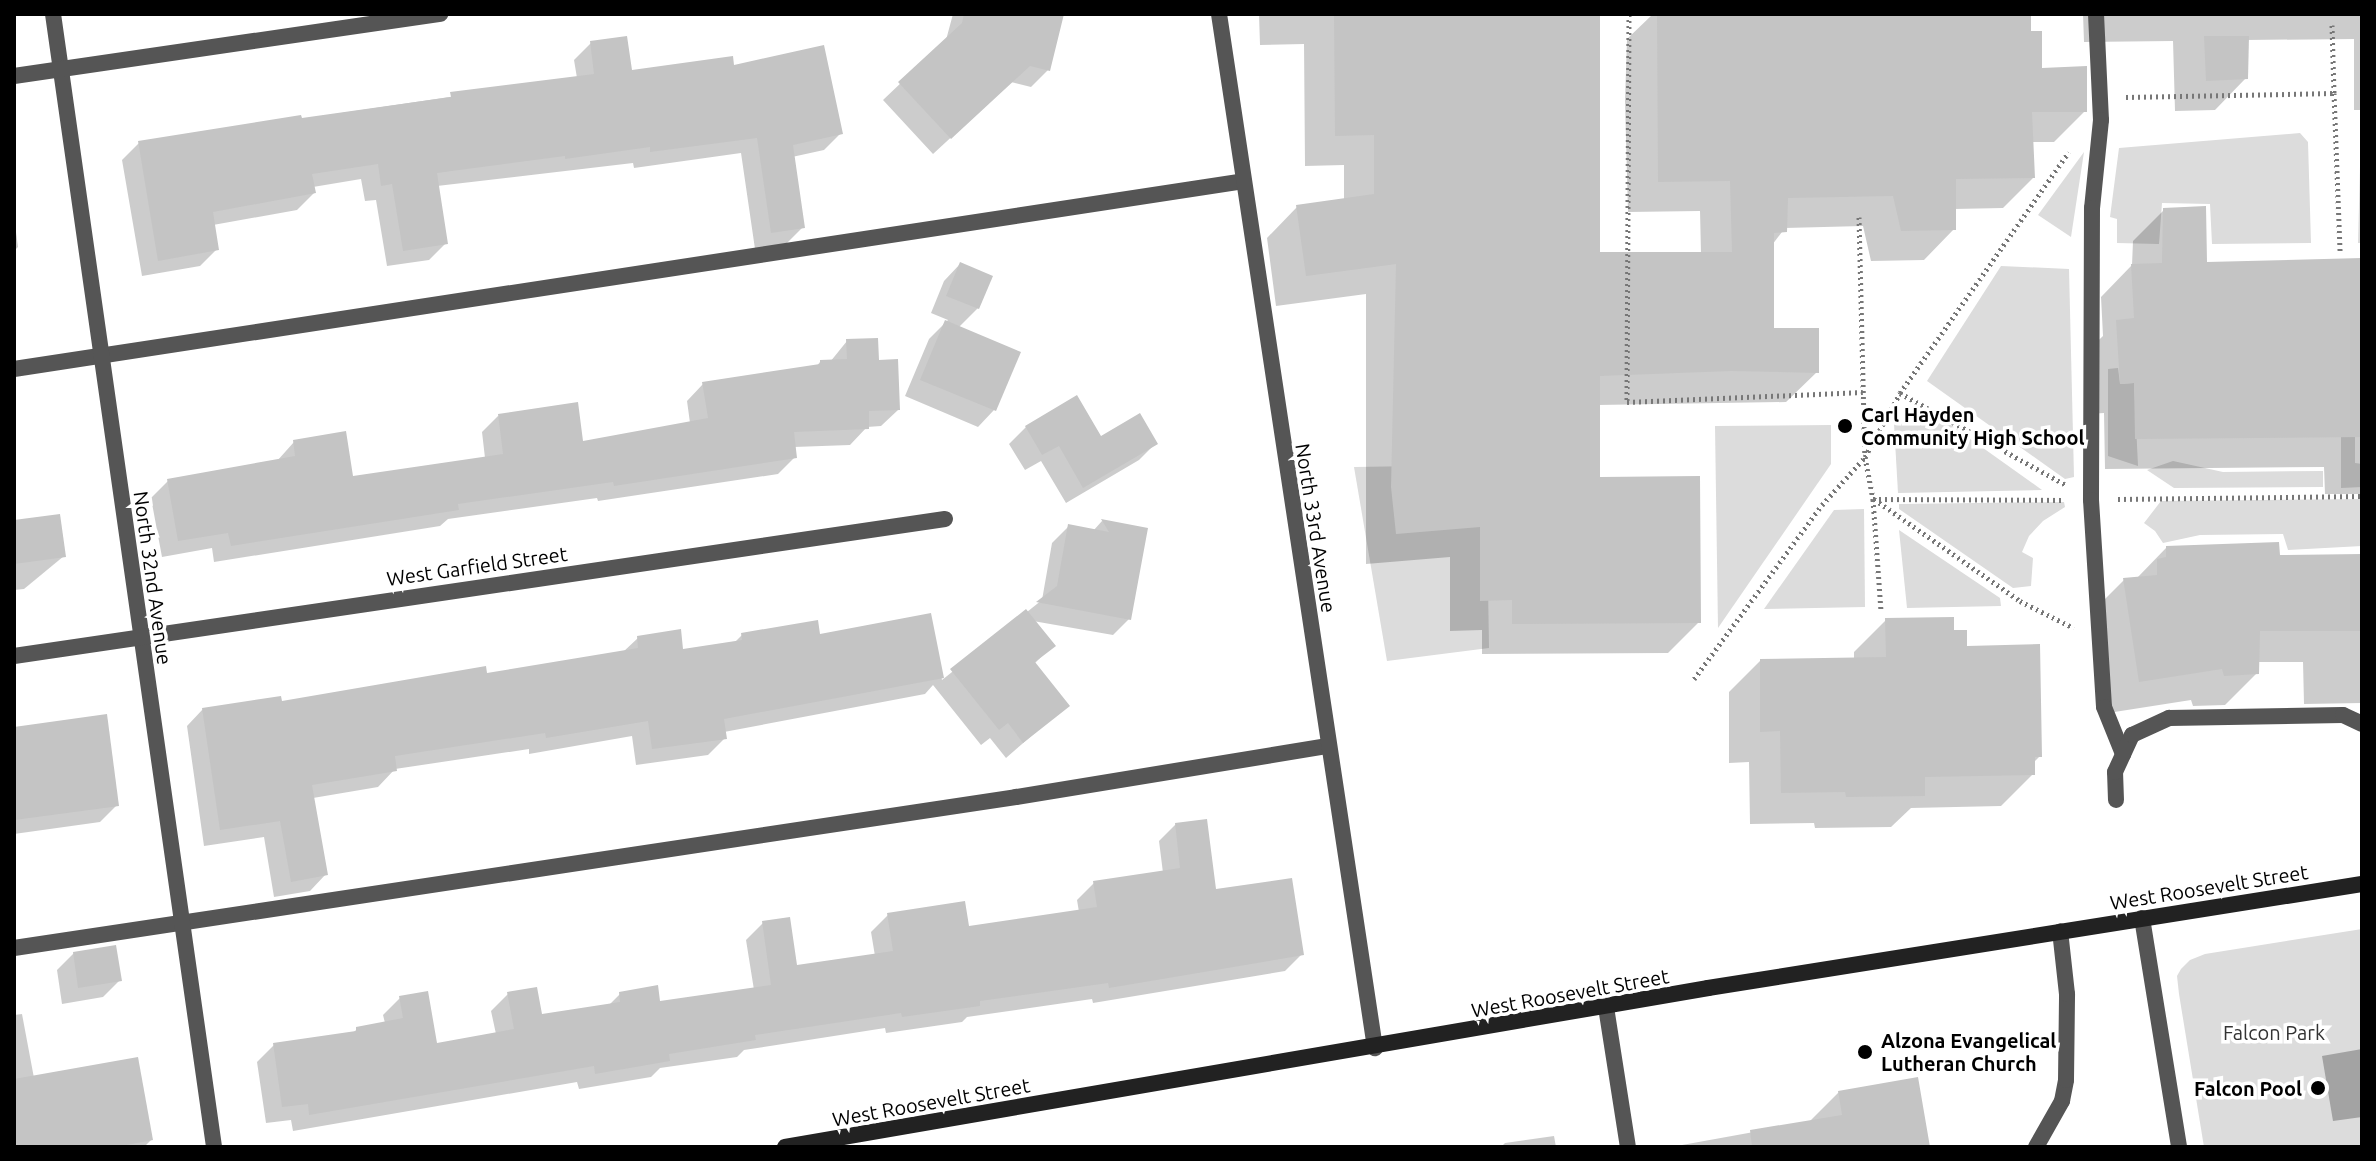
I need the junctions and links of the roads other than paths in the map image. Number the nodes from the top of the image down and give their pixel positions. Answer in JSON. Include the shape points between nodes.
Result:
{"nodes":[{"id":1,"x":53,"y":14,"type":"edge"},
{"id":2,"x":441,"y":14,"type":"edge"},
{"id":3,"x":1219,"y":14,"type":"edge"},
{"id":4,"x":2096,"y":14,"type":"edge"},
{"id":5,"x":61,"y":69,"type":"junction"},
{"id":6,"x":14,"y":76,"type":"edge"},
{"id":7,"x":1244,"y":181,"type":"junction"},
{"id":8,"x":101,"y":355,"type":"junction"},
{"id":9,"x":14,"y":369,"type":"edge"},
{"id":10,"x":945,"y":519,"type":"dead end"},
{"id":11,"x":142,"y":637,"type":"junction"},
{"id":12,"x":14,"y":656,"type":"edge"},
{"id":13,"x":2362,"y":724,"type":"edge"},
{"id":14,"x":1328,"y":746,"type":"junction"},
{"id":15,"x":2123,"y":754,"type":"junction"},
{"id":16,"x":2116,"y":800,"type":"dead end"},
{"id":17,"x":2362,"y":884,"type":"edge"},
{"id":18,"x":2142,"y":918,"type":"junction"},
{"id":19,"x":183,"y":925,"type":"junction"},
{"id":20,"x":2060,"y":931,"type":"junction"},
{"id":21,"x":14,"y":948,"type":"edge"},
{"id":22,"x":1606,"y":1007,"type":"junction"},
{"id":23,"x":1375,"y":1048,"type":"junction"},
{"id":24,"x":214,"y":1147,"type":"edge"},
{"id":25,"x":785,"y":1147,"type":"edge"},
{"id":26,"x":1628,"y":1147,"type":"edge"},
{"id":27,"x":2036,"y":1147,"type":"edge"},
{"id":28,"x":2179,"y":1147,"type":"edge"}],
"edges":[{"from":1,"to":5,"type":"street","name":"North 32nd Avenue"},
{"from":2,"to":5,"type":"street"},
{"from":3,"to":7,"type":"street","name":"North 33rd Avenue"},
{"from":4,"to":15,"type":"street","via":[[2101,120],[2092,208],[2091,500],[2104,707]]},
{"from":5,"to":6,"type":"street"},
{"from":5,"to":8,"type":"street","name":"North 32nd Avenue"},
{"from":7,"to":8,"type":"street"},
{"from":7,"to":14,"type":"street","name":"North 33rd Avenue"},
{"from":8,"to":9,"type":"street"},
{"from":8,"to":11,"type":"street","name":"North 32nd Avenue"},
{"from":10,"to":11,"type":"street","name":"West Garfield Street"},
{"from":11,"to":12,"type":"street","name":"West Garfield Street"},
{"from":11,"to":19,"type":"street","name":"North 32nd Avenue"},
{"from":13,"to":15,"type":"street","via":[[2343,715],[2169,718],[2132,735]]},
{"from":14,"to":19,"type":"street"},
{"from":14,"to":23,"type":"street","name":"North 33rd Avenue"},
{"from":15,"to":16,"type":"street","via":[[2115,772]]},
{"from":17,"to":18,"type":"street","name":"West Roosevelt Street"},
{"from":18,"to":20,"type":"street","name":"West Roosevelt Street"},
{"from":18,"to":28,"type":"street"},
{"from":19,"to":21,"type":"street"},
{"from":19,"to":24,"type":"street","name":"North 32nd Avenue"},
{"from":20,"to":22,"type":"street","name":"West Roosevelt Street"},
{"from":20,"to":27,"type":"street","via":[[2067,994],[2066,1080],[2062,1101]]},
{"from":22,"to":23,"type":"street","name":"West Roosevelt Street"},
{"from":22,"to":26,"type":"street"},
{"from":23,"to":25,"type":"street","name":"West Roosevelt Street"}]}
